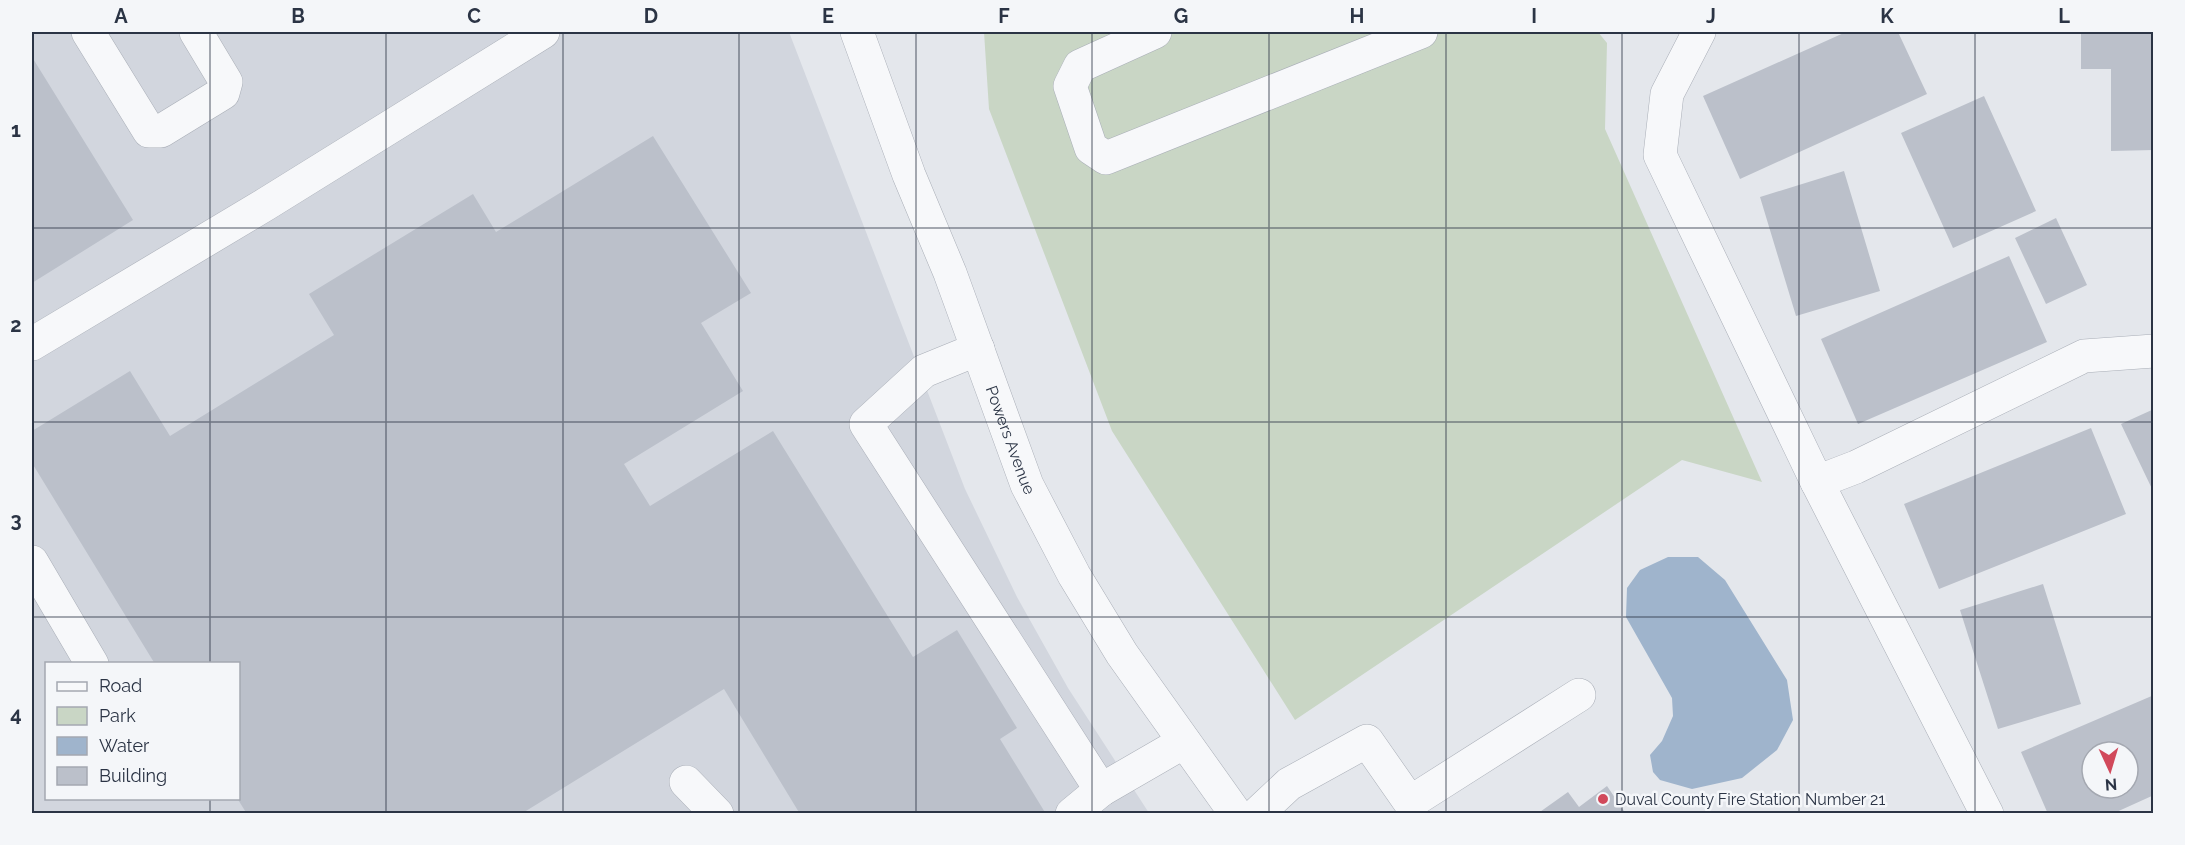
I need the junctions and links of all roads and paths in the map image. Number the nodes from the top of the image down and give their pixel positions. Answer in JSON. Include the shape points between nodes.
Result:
{"nodes":[{"id":1,"x":88,"y":32,"type":"edge"},
{"id":2,"x":196,"y":32,"type":"edge"},
{"id":3,"x":543,"y":32,"type":"edge"},
{"id":4,"x":857,"y":32,"type":"edge"},
{"id":5,"x":1155,"y":32,"type":"edge"},
{"id":6,"x":1421,"y":32,"type":"edge"},
{"id":7,"x":1699,"y":32,"type":"edge"},
{"id":8,"x":32,"y":344,"type":"edge"},
{"id":9,"x":978,"y":349,"type":"junction"},
{"id":10,"x":2154,"y":351,"type":"edge"},
{"id":11,"x":1817,"y":482,"type":"junction"},
{"id":12,"x":32,"y":562,"type":"edge"},
{"id":13,"x":91,"y":662,"type":"edge"},
{"id":14,"x":1579,"y":695,"type":"dead end"},
{"id":15,"x":1184,"y":742,"type":"junction"},
{"id":16,"x":686,"y":782,"type":"dead end"},
{"id":17,"x":1101,"y":790,"type":"junction"},
{"id":18,"x":717,"y":813,"type":"edge"},
{"id":19,"x":1072,"y":813,"type":"edge"},
{"id":20,"x":1236,"y":813,"type":"edge"},
{"id":21,"x":1257,"y":813,"type":"edge"},
{"id":22,"x":1987,"y":813,"type":"edge"}],
"edges":[{"from":1,"to":2,"type":"street","via":[[149,130],[161,131],[223,93],[226,82]]},
{"from":3,"to":8,"type":"street"},
{"from":4,"to":9,"type":"street","name":"Powers Avenue"},
{"from":5,"to":6,"type":"street","via":[[1080,66],[1070,86],[1090,148],[1106,158]]},
{"from":7,"to":11,"type":"street","via":[[1667,93],[1660,154]]},
{"from":9,"to":15,"type":"street","name":"Powers Avenue","via":[[1027,485],[1122,654]]},
{"from":9,"to":17,"type":"street","via":[[924,371],[866,424]]},
{"from":10,"to":11,"type":"street","via":[[2084,356],[1856,467]]},
{"from":11,"to":22,"type":"street"},
{"from":12,"to":13,"type":"street"},
{"from":14,"to":21,"type":"street","via":[[1411,804],[1366,741],[1288,784]]},
{"from":15,"to":17,"type":"street"},
{"from":15,"to":20,"type":"street","name":"Powers Avenue"},
{"from":16,"to":18,"type":"street"},
{"from":17,"to":19,"type":"street"}]}
